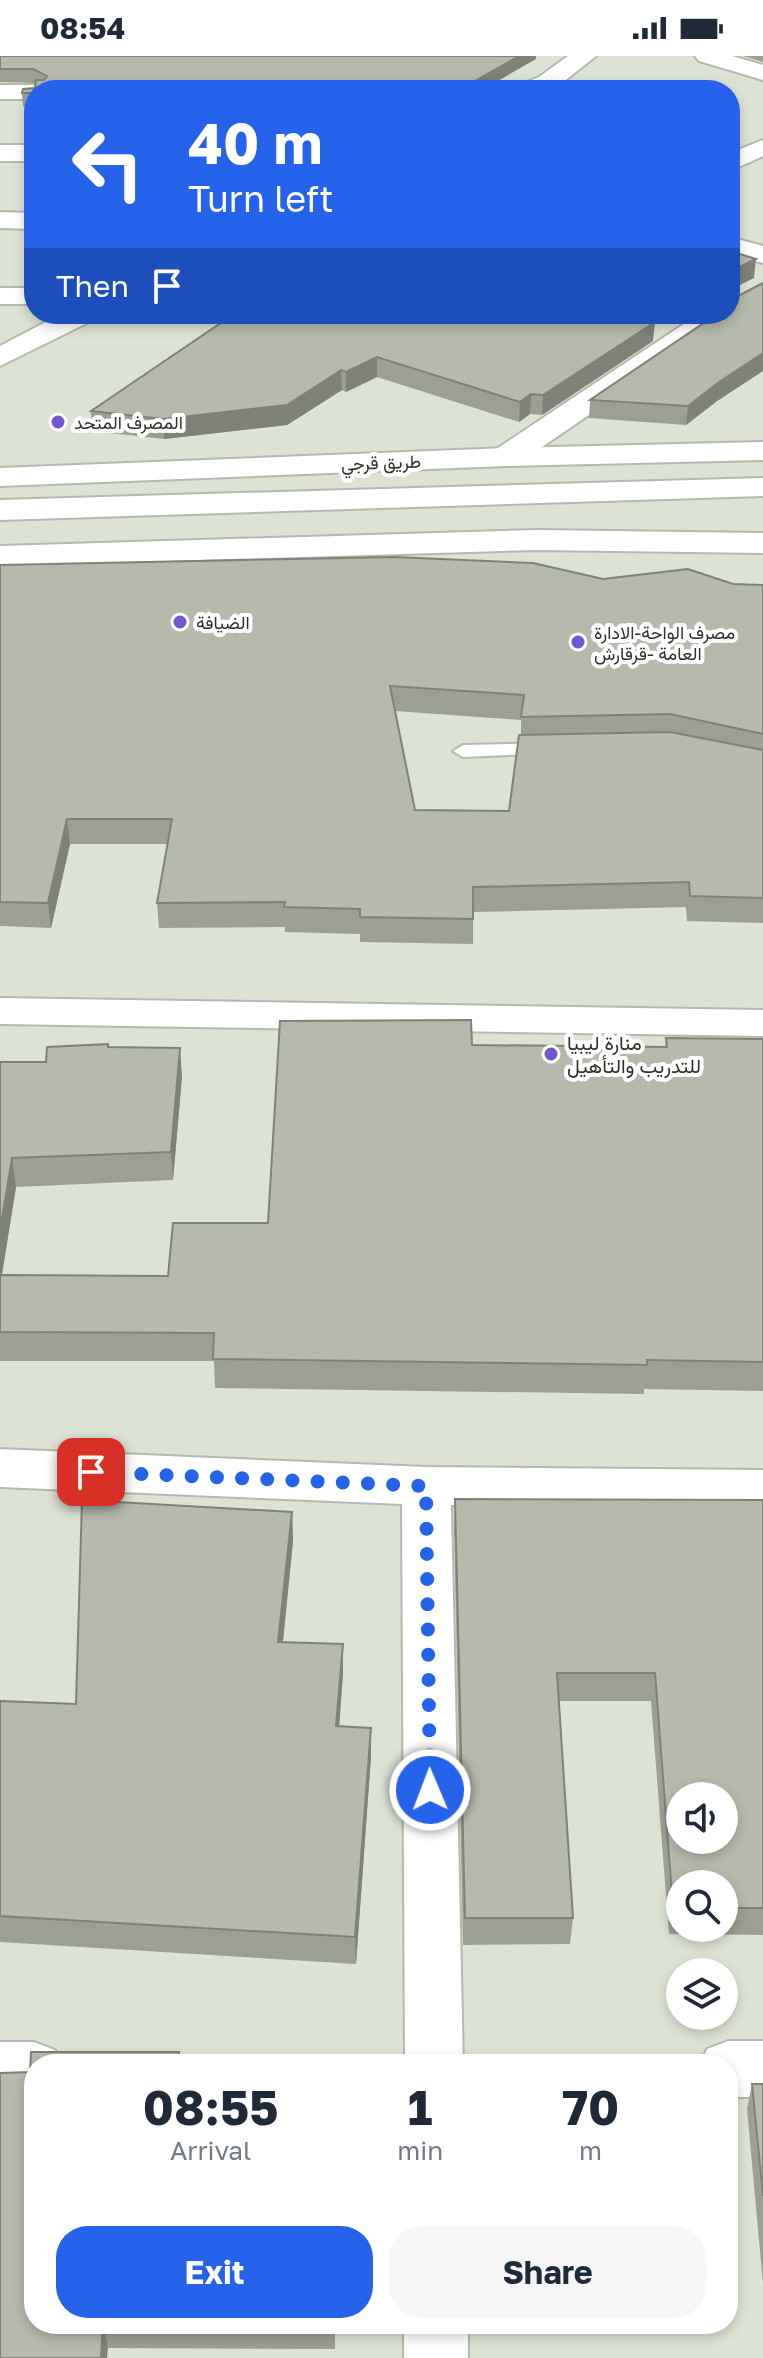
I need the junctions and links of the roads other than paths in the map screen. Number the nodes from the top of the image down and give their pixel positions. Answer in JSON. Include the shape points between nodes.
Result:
{"nodes":[{"id":1,"x":584,"y":56,"type":"edge"},
{"id":2,"x":707,"y":56,"type":"edge"},
{"id":3,"x":763,"y":73,"type":"edge"},
{"id":4,"x":547,"y":80,"type":"edge"},
{"id":5,"x":0,"y":92,"type":"edge"},
{"id":6,"x":24,"y":92,"type":"edge"},
{"id":7,"x":740,"y":140,"type":"edge"},
{"id":8,"x":762,"y":147,"type":"edge"},
{"id":9,"x":0,"y":153,"type":"edge"},
{"id":10,"x":24,"y":153,"type":"edge"},
{"id":11,"x":740,"y":158,"type":"edge"},
{"id":12,"x":0,"y":220,"type":"edge"},
{"id":13,"x":24,"y":221,"type":"edge"},
{"id":14,"x":740,"y":248,"type":"edge"},
{"id":15,"x":763,"y":255,"type":"edge"},
{"id":16,"x":0,"y":296,"type":"edge"},
{"id":17,"x":24,"y":296,"type":"edge"},
{"id":18,"x":64,"y":324,"type":"edge"},
{"id":19,"x":703,"y":324,"type":"edge"},
{"id":20,"x":654,"y":329,"type":"dead end"},
{"id":21,"x":683,"y":338,"type":"junction"},
{"id":22,"x":0,"y":357,"type":"edge"},
{"id":23,"x":763,"y":451,"type":"edge"},
{"id":24,"x":506,"y":457,"type":"junction"},
{"id":25,"x":0,"y":477,"type":"edge"},
{"id":26,"x":763,"y":487,"type":"edge"},
{"id":27,"x":0,"y":510,"type":"edge"},
{"id":28,"x":763,"y":543,"type":"edge"},
{"id":29,"x":0,"y":556,"type":"edge"},
{"id":30,"x":573,"y":749,"type":"edge"},
{"id":31,"x":463,"y":751,"type":"dead end"},
{"id":32,"x":0,"y":1011,"type":"edge"},
{"id":33,"x":763,"y":1023,"type":"edge"},
{"id":34,"x":0,"y":1468,"type":"edge"},
{"id":35,"x":426,"y":1486,"type":"junction"},
{"id":36,"x":763,"y":1489,"type":"edge"},
{"id":37,"x":434,"y":2054,"type":"edge"},
{"id":38,"x":738,"y":2069,"type":"edge"},
{"id":39,"x":763,"y":2069,"type":"edge"},
{"id":40,"x":0,"y":2070,"type":"edge"},
{"id":41,"x":24,"y":2070,"type":"edge"},
{"id":42,"x":436,"y":2334,"type":"edge"},
{"id":43,"x":436,"y":2358,"type":"edge"}],
"edges":[{"from":1,"to":4,"type":"main road"},
{"from":2,"to":3,"type":"main road"},
{"from":5,"to":6,"type":"main road"},
{"from":7,"to":8,"type":"main road"},
{"from":8,"to":11,"type":"main road"},
{"from":9,"to":10,"type":"main road"},
{"from":12,"to":13,"type":"main road"},
{"from":14,"to":15,"type":"main road"},
{"from":16,"to":17,"type":"main road"},
{"from":18,"to":22,"type":"main road"},
{"from":19,"to":21,"type":"main road"},
{"from":20,"to":21,"type":"main road"},
{"from":21,"to":24,"type":"main road"},
{"from":23,"to":24,"type":"main road","name":"طريق قرجي"},
{"from":24,"to":25,"type":"main road","name":"طريق قرجي"},
{"from":26,"to":27,"type":"main road","name":"طريق قرجي"},
{"from":28,"to":29,"type":"main road","via":[[536,540]]},
{"from":30,"to":31,"type":"lane"},
{"from":32,"to":33,"type":"main road"},
{"from":34,"to":35,"type":"main road"},
{"from":35,"to":36,"type":"main road"},
{"from":35,"to":37,"type":"main road"},
{"from":38,"to":39,"type":"main road"},
{"from":40,"to":41,"type":"main road"},
{"from":42,"to":43,"type":"main road"}]}
